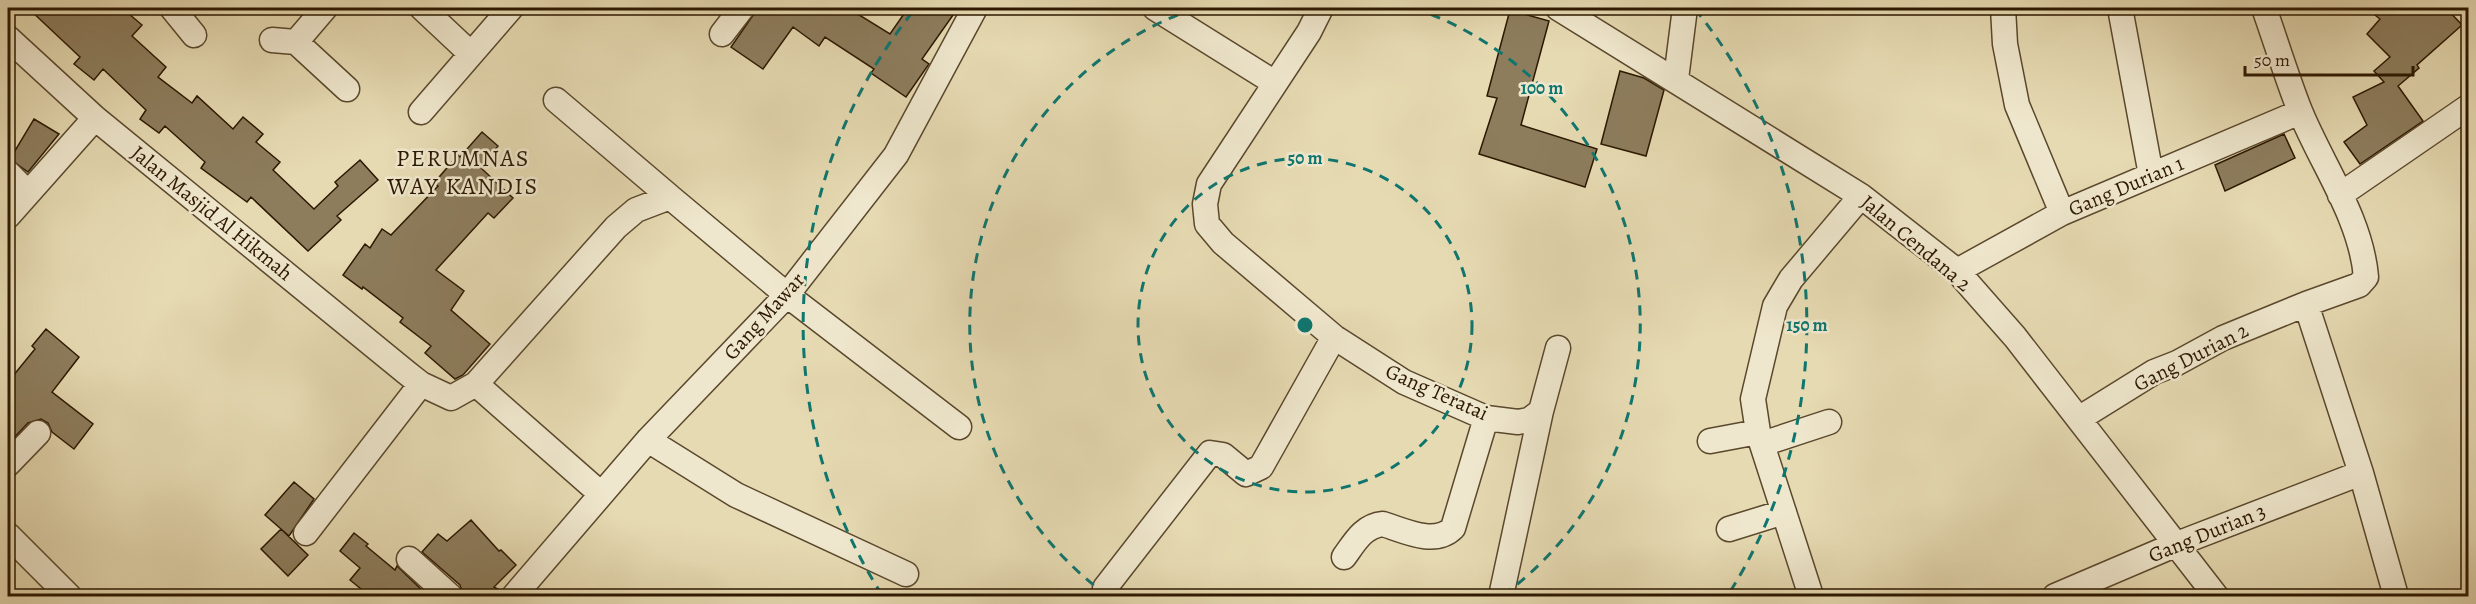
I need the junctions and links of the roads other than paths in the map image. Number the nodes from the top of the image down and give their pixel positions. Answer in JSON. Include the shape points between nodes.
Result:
{"nodes":[{"id":1,"x":172,"y":8,"type":"edge"},
{"id":2,"x":325,"y":8,"type":"edge"},
{"id":3,"x":422,"y":8,"type":"edge"},
{"id":4,"x":511,"y":8,"type":"edge"},
{"id":5,"x":742,"y":8,"type":"edge"},
{"id":6,"x":975,"y":8,"type":"edge"},
{"id":7,"x":1155,"y":8,"type":"edge"},
{"id":8,"x":1322,"y":8,"type":"edge"},
{"id":9,"x":1558,"y":8,"type":"edge"},
{"id":10,"x":1685,"y":8,"type":"edge"},
{"id":11,"x":2003,"y":8,"type":"edge"},
{"id":12,"x":2120,"y":8,"type":"edge"},
{"id":13,"x":2264,"y":8,"type":"edge"},
{"id":14,"x":722,"y":34,"type":"dead end"},
{"id":15,"x":194,"y":35,"type":"dead end"},
{"id":16,"x":8,"y":38,"type":"edge"},
{"id":17,"x":272,"y":40,"type":"dead end"},
{"id":18,"x":296,"y":42,"type":"junction"},
{"id":19,"x":471,"y":54,"type":"junction"},
{"id":20,"x":1676,"y":79,"type":"junction"},
{"id":21,"x":1275,"y":83,"type":"junction"},
{"id":22,"x":347,"y":89,"type":"dead end"},
{"id":23,"x":556,"y":100,"type":"dead end"},
{"id":24,"x":2469,"y":107,"type":"edge"},
{"id":25,"x":421,"y":112,"type":"dead end"},
{"id":26,"x":2301,"y":112,"type":"junction"},
{"id":27,"x":95,"y":118,"type":"junction"},
{"id":28,"x":8,"y":173,"type":"edge"},
{"id":29,"x":2151,"y":175,"type":"junction"},
{"id":30,"x":28,"y":193,"type":"junction"},
{"id":31,"x":2340,"y":195,"type":"junction"},
{"id":32,"x":1861,"y":196,"type":"junction"},
{"id":33,"x":670,"y":197,"type":"junction"},
{"id":34,"x":2062,"y":213,"type":"junction"},
{"id":35,"x":8,"y":216,"type":"edge"},
{"id":36,"x":1957,"y":271,"type":"junction"},
{"id":37,"x":788,"y":295,"type":"junction"},
{"id":38,"x":2306,"y":304,"type":"junction"},
{"id":39,"x":1334,"y":338,"type":"junction"},
{"id":40,"x":1558,"y":348,"type":"dead end"},
{"id":41,"x":421,"y":384,"type":"junction"},
{"id":42,"x":476,"y":384,"type":"junction"},
{"id":43,"x":1540,"y":411,"type":"junction"},
{"id":44,"x":1486,"y":418,"type":"junction"},
{"id":45,"x":2080,"y":418,"type":"junction"},
{"id":46,"x":1829,"y":422,"type":"dead end"},
{"id":47,"x":959,"y":427,"type":"dead end"},
{"id":48,"x":38,"y":433,"type":"dead end"},
{"id":49,"x":1760,"y":438,"type":"junction"},
{"id":50,"x":648,"y":440,"type":"junction"},
{"id":51,"x":1710,"y":441,"type":"dead end"},
{"id":52,"x":8,"y":464,"type":"edge"},
{"id":53,"x":2361,"y":472,"type":"junction"},
{"id":54,"x":601,"y":494,"type":"junction"},
{"id":55,"x":1784,"y":512,"type":"junction"},
{"id":56,"x":1729,"y":529,"type":"dead end"},
{"id":57,"x":306,"y":533,"type":"dead end"},
{"id":58,"x":8,"y":535,"type":"edge"},
{"id":59,"x":2177,"y":544,"type":"junction"},
{"id":60,"x":1344,"y":557,"type":"dead end"},
{"id":61,"x":409,"y":559,"type":"dead end"},
{"id":62,"x":906,"y":574,"type":"dead end"},
{"id":63,"x":1105,"y":588,"type":"dead end"},
{"id":64,"x":69,"y":597,"type":"edge"},
{"id":65,"x":450,"y":597,"type":"edge"},
{"id":66,"x":514,"y":597,"type":"edge"},
{"id":67,"x":1501,"y":597,"type":"edge"},
{"id":68,"x":1812,"y":597,"type":"edge"},
{"id":69,"x":2055,"y":597,"type":"edge"},
{"id":70,"x":2216,"y":597,"type":"edge"},
{"id":71,"x":2396,"y":597,"type":"edge"}],
"edges":[{"from":1,"to":15,"type":"street"},
{"from":2,"to":18,"type":"street"},
{"from":3,"to":19,"type":"street"},
{"from":4,"to":19,"type":"street"},
{"from":5,"to":14,"type":"street"},
{"from":6,"to":37,"type":"street","name":"Gang Mawar","via":[[896,155]]},
{"from":7,"to":21,"type":"street"},
{"from":8,"to":21,"type":"street","name":"Gang Teratai"},
{"from":9,"to":20,"type":"street","name":"Jalan Cendana 2"},
{"from":10,"to":20,"type":"street"},
{"from":11,"to":34,"type":"street","via":[[2005,44],[2017,105]]},
{"from":12,"to":29,"type":"street"},
{"from":13,"to":26,"type":"street"},
{"from":16,"to":27,"type":"street","name":"Jalan Masjid Al Hikmah"},
{"from":17,"to":18,"type":"street"},
{"from":18,"to":22,"type":"street"},
{"from":19,"to":25,"type":"street"},
{"from":20,"to":32,"type":"street","name":"Jalan Cendana 2"},
{"from":21,"to":39,"type":"street","name":"Gang Teratai","via":[[1209,184],[1205,204],[1208,224],[1223,243]]},
{"from":23,"to":33,"type":"street"},
{"from":24,"to":31,"type":"street"},
{"from":26,"to":29,"type":"street","name":"Gang Durian 1"},
{"from":26,"to":31,"type":"street"},
{"from":27,"to":30,"type":"street"},
{"from":27,"to":41,"type":"street","name":"Jalan Masjid Al Hikmah"},
{"from":28,"to":30,"type":"street"},
{"from":29,"to":34,"type":"street","name":"Gang Durian 1"},
{"from":30,"to":35,"type":"street"},
{"from":31,"to":38,"type":"street","name":"Gang Durian 2","via":[[2359,243],[2366,277],[2359,285]]},
{"from":32,"to":36,"type":"street","name":"Jalan Cendana 2"},
{"from":32,"to":49,"type":"street","via":[[1791,279],[1775,306],[1753,399]]},
{"from":33,"to":37,"type":"street"},
{"from":33,"to":42,"type":"street","name":"Jalan Masjid Al Hikmah","via":[[636,210],[616,227]]},
{"from":34,"to":36,"type":"street","name":"Gang Durian 1"},
{"from":36,"to":45,"type":"street","name":"Jalan Cendana 2"},
{"from":37,"to":47,"type":"street"},
{"from":37,"to":50,"type":"street","name":"Gang Mawar"},
{"from":38,"to":45,"type":"street","name":"Gang Durian 2","via":[[2154,372]]},
{"from":38,"to":53,"type":"street"},
{"from":39,"to":44,"type":"street","name":"Gang Teratai","via":[[1404,382]]},
{"from":39,"to":63,"type":"street","via":[[1261,467],[1246,474],[1223,455],[1210,453]]},
{"from":40,"to":43,"type":"street"},
{"from":41,"to":42,"type":"street","name":"Jalan Masjid Al Hikmah","via":[[451,398]]},
{"from":41,"to":57,"type":"street"},
{"from":42,"to":54,"type":"street"},
{"from":43,"to":44,"type":"street","name":"Gang Teratai","via":[[1529,420],[1518,422]]},
{"from":43,"to":67,"type":"street"},
{"from":44,"to":60,"type":"street","via":[[1453,528],[1446,535],[1436,538],[1374,525],[1366,528]]},
{"from":45,"to":59,"type":"street","name":"Jalan Cendana 2"},
{"from":46,"to":49,"type":"street"},
{"from":48,"to":52,"type":"street"},
{"from":49,"to":51,"type":"street"},
{"from":49,"to":55,"type":"street"},
{"from":50,"to":54,"type":"street","name":"Gang Mawar"},
{"from":50,"to":62,"type":"street","via":[[736,495]]},
{"from":53,"to":59,"type":"street","name":"Gang Durian 3"},
{"from":53,"to":71,"type":"street"},
{"from":54,"to":66,"type":"street","name":"Gang Mawar"},
{"from":55,"to":56,"type":"street"},
{"from":55,"to":68,"type":"street"},
{"from":58,"to":64,"type":"street"},
{"from":59,"to":69,"type":"street","name":"Gang Durian 3"},
{"from":59,"to":70,"type":"street","name":"Jalan Cendana 2"},
{"from":61,"to":65,"type":"street"}]}
